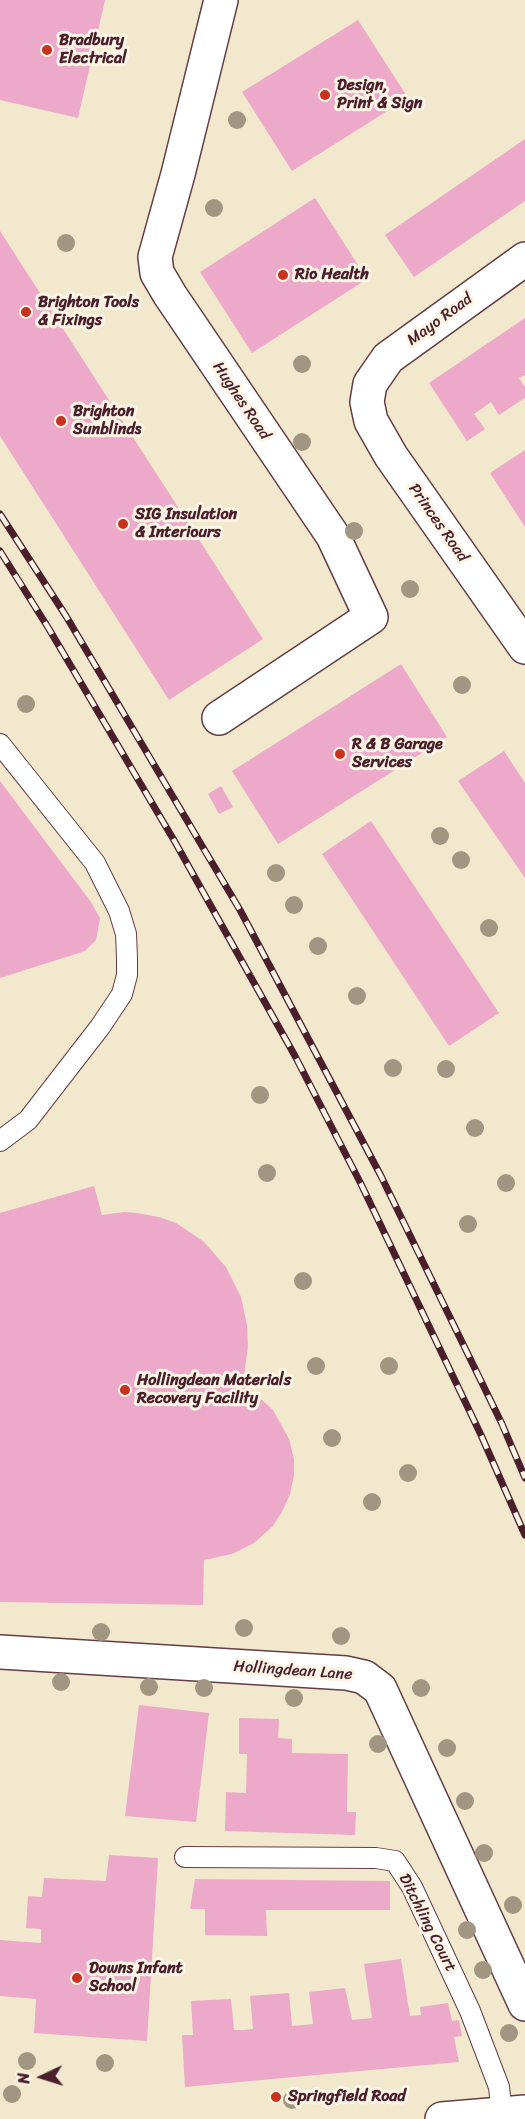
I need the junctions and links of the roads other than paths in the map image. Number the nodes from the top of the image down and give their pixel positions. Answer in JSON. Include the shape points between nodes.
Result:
{"nodes":[{"id":1,"x":221,"y":0,"type":"edge"},
{"id":2,"x":525,"y":259,"type":"edge"},
{"id":3,"x":368,"y":391,"type":"joint"},
{"id":4,"x":525,"y":647,"type":"edge"},
{"id":5,"x":219,"y":718,"type":"dead end"},
{"id":6,"x":0,"y":744,"type":"edge"},
{"id":7,"x":0,"y":1141,"type":"edge"},
{"id":8,"x":0,"y":1652,"type":"edge"},
{"id":9,"x":185,"y":1857,"type":"dead end"},
{"id":10,"x":525,"y":2004,"type":"edge"},
{"id":11,"x":513,"y":2113,"type":"edge"},
{"id":12,"x":442,"y":2119,"type":"edge"}],
"edges":[{"from":1,"to":5,"type":"street","name":"Hughes Road","via":[[155,266],[170,295],[333,536],[371,616]]},
{"from":2,"to":3,"type":"street","name":"Mayo Road","via":[[388,358]]},
{"from":3,"to":4,"type":"street","name":"Princes Road","via":[[371,421],[391,456]]},
{"from":6,"to":7,"type":"lane","via":[[95,863],[126,934],[127,975],[122,994],[100,1027],[28,1120]]},
{"from":8,"to":10,"type":"street","name":"Hollingdean Lane","via":[[364,1677],[380,1689]]},
{"from":9,"to":11,"type":"lane","name":"Ditchling Court","via":[[395,1861],[412,1887]]},
{"from":11,"to":12,"type":"street"}]}
